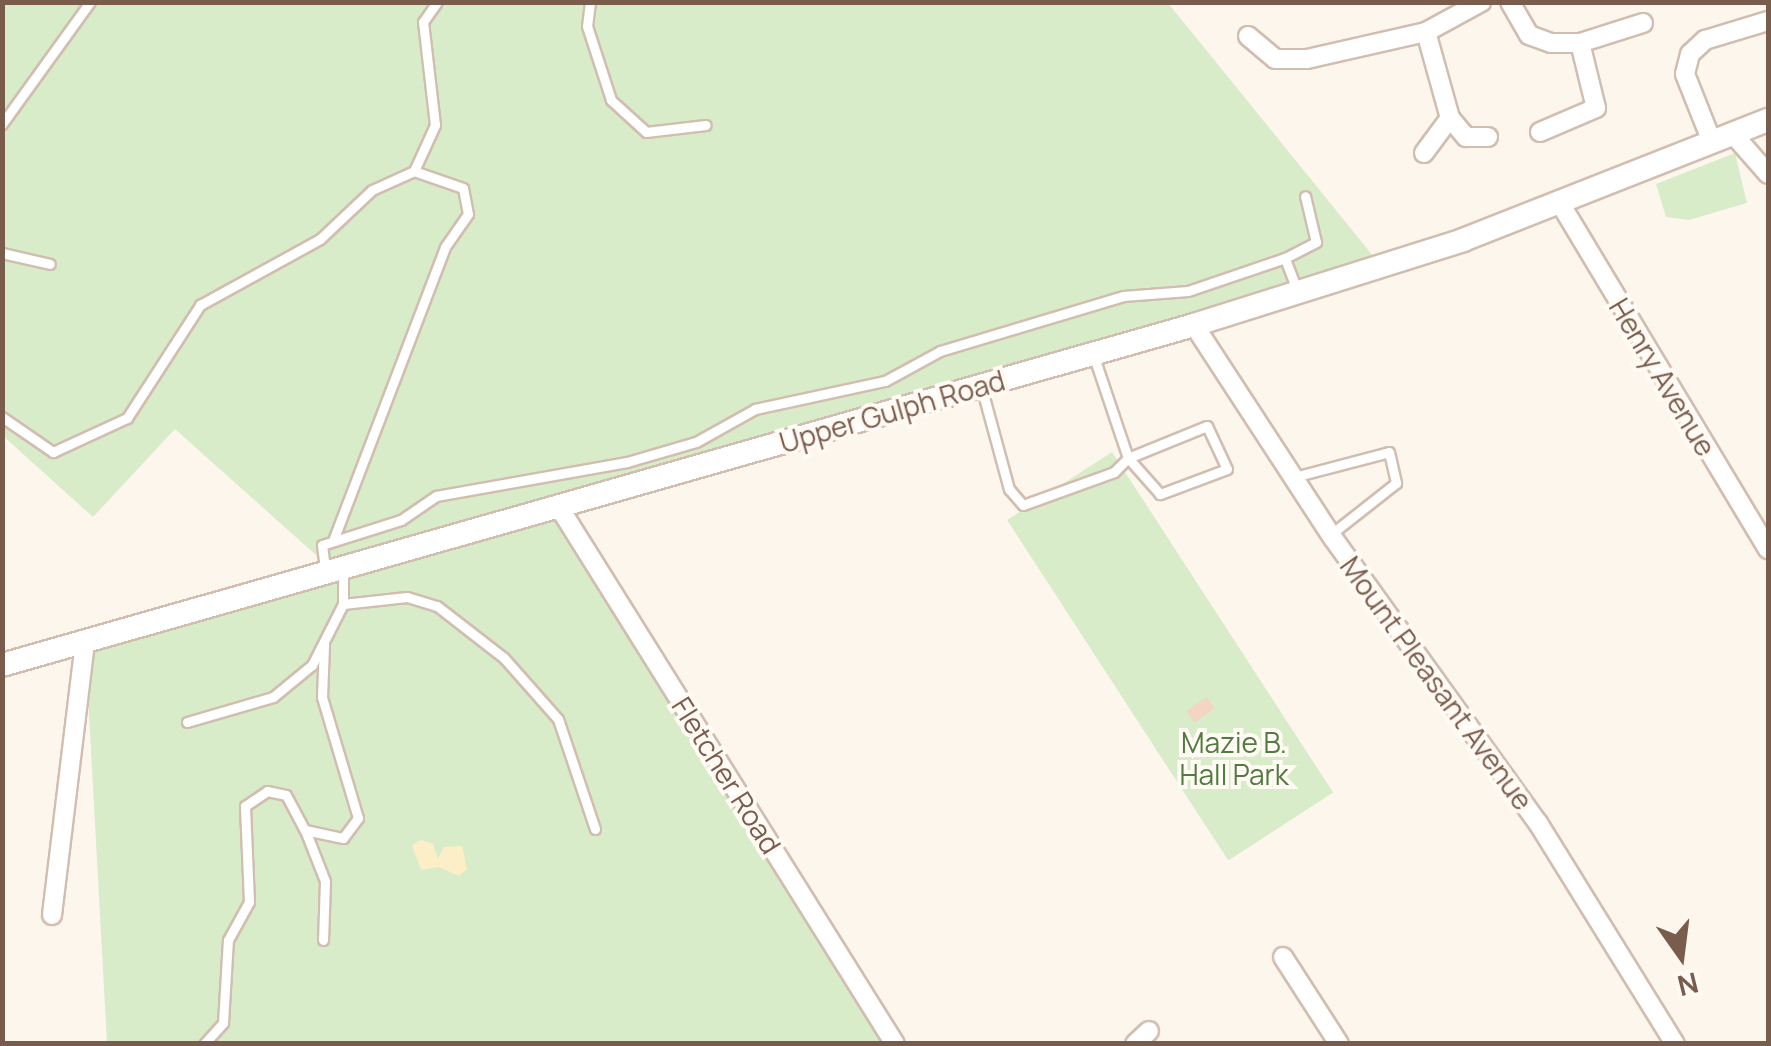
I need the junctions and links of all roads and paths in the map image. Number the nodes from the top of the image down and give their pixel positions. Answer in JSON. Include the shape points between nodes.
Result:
{"nodes":[{"id":1,"x":90,"y":2,"type":"edge"},
{"id":2,"x":438,"y":2,"type":"edge"},
{"id":3,"x":590,"y":2,"type":"edge"},
{"id":4,"x":1481,"y":2,"type":"edge"},
{"id":5,"x":1494,"y":2,"type":"edge"},
{"id":6,"x":1510,"y":2,"type":"edge"},
{"id":7,"x":1768,"y":22,"type":"edge"},
{"id":8,"x":1643,"y":23,"type":"dead end"},
{"id":9,"x":1426,"y":32,"type":"junction"},
{"id":10,"x":1248,"y":36,"type":"dead end"},
{"id":11,"x":1580,"y":42,"type":"junction"},
{"id":12,"x":1450,"y":118,"type":"junction"},
{"id":13,"x":1768,"y":120,"type":"edge"},
{"id":14,"x":2,"y":124,"type":"edge"},
{"id":15,"x":706,"y":126,"type":"dead end"},
{"id":16,"x":1540,"y":132,"type":"dead end"},
{"id":17,"x":1488,"y":137,"type":"dead end"},
{"id":18,"x":1723,"y":138,"type":"junction"},
{"id":19,"x":1424,"y":152,"type":"dead end"},
{"id":20,"x":414,"y":170,"type":"junction"},
{"id":21,"x":1768,"y":174,"type":"edge"},
{"id":22,"x":1305,"y":196,"type":"dead end"},
{"id":23,"x":1560,"y":204,"type":"junction"},
{"id":24,"x":2,"y":253,"type":"edge"},
{"id":25,"x":1285,"y":258,"type":"junction"},
{"id":26,"x":50,"y":264,"type":"dead end"},
{"id":27,"x":1298,"y":293,"type":"junction"},
{"id":28,"x":1194,"y":325,"type":"junction"},
{"id":29,"x":1094,"y":354,"type":"junction"},
{"id":30,"x":981,"y":386,"type":"junction"},
{"id":31,"x":2,"y":417,"type":"edge"},
{"id":32,"x":1128,"y":458,"type":"junction"},
{"id":33,"x":1294,"y":478,"type":"junction"},
{"id":34,"x":559,"y":506,"type":"junction"},
{"id":35,"x":1330,"y":535,"type":"junction"},
{"id":36,"x":334,"y":538,"type":"junction"},
{"id":37,"x":1767,"y":543,"type":"edge"},
{"id":38,"x":335,"y":573,"type":"junction"},
{"id":39,"x":343,"y":604,"type":"junction"},
{"id":40,"x":85,"y":641,"type":"junction"},
{"id":41,"x":324,"y":644,"type":"junction"},
{"id":42,"x":2,"y":665,"type":"edge"},
{"id":43,"x":187,"y":722,"type":"dead end"},
{"id":44,"x":595,"y":829,"type":"dead end"},
{"id":45,"x":306,"y":830,"type":"junction"},
{"id":46,"x":52,"y":916,"type":"dead end"},
{"id":47,"x":323,"y":940,"type":"dead end"},
{"id":48,"x":1283,"y":957,"type":"dead end"},
{"id":49,"x":204,"y":1044,"type":"edge"},
{"id":50,"x":895,"y":1044,"type":"edge"},
{"id":51,"x":1338,"y":1044,"type":"edge"},
{"id":52,"x":1675,"y":1044,"type":"edge"}],
"edges":[{"from":1,"to":14,"type":"lane"},
{"from":2,"to":20,"type":"lane","via":[[423,22],[435,125]]},
{"from":3,"to":15,"type":"lane","via":[[590,38],[611,100],[646,132]]},
{"from":4,"to":9,"type":"street"},
{"from":5,"to":6,"type":"street"},
{"from":6,"to":11,"type":"street","via":[[1529,35]]},
{"from":7,"to":18,"type":"street","via":[[1705,40],[1690,54],[1685,74]]},
{"from":8,"to":11,"type":"street"},
{"from":9,"to":10,"type":"street","via":[[1292,61],[1275,59]]},
{"from":9,"to":12,"type":"street"},
{"from":11,"to":16,"type":"street","via":[[1596,108]]},
{"from":12,"to":17,"type":"street","via":[[1466,137]]},
{"from":12,"to":19,"type":"street"},
{"from":13,"to":18,"type":"street","name":"Upper Gulph Road"},
{"from":18,"to":21,"type":"street"},
{"from":18,"to":23,"type":"street","name":"Upper Gulph Road"},
{"from":20,"to":31,"type":"lane","via":[[372,190],[320,239],[200,305],[127,418],[53,452]]},
{"from":20,"to":36,"type":"lane","via":[[463,188],[468,214],[437,265]]},
{"from":22,"to":25,"type":"lane","via":[[1316,242]]},
{"from":23,"to":27,"type":"street","name":"Upper Gulph Road"},
{"from":23,"to":37,"type":"street","name":"Henry Avenue"},
{"from":24,"to":26,"type":"lane"},
{"from":25,"to":27,"type":"lane"},
{"from":25,"to":36,"type":"lane","via":[[1188,292],[1123,296],[940,351],[885,381],[755,409],[696,442],[626,462],[450,492],[402,520]]},
{"from":27,"to":28,"type":"street","name":"Upper Gulph Road"},
{"from":28,"to":29,"type":"street","name":"Upper Gulph Road"},
{"from":28,"to":33,"type":"street","name":"Mount Pleasant Avenue"},
{"from":29,"to":30,"type":"street","name":"Upper Gulph Road"},
{"from":29,"to":32,"type":"lane"},
{"from":30,"to":32,"type":"lane","via":[[1009,489],[1023,505],[1114,472]]},
{"from":30,"to":34,"type":"street","name":"Upper Gulph Road"},
{"from":32,"to":32,"type":"lane","via":[[1160,494],[1227,469],[1207,426]]},
{"from":33,"to":35,"type":"street","name":"Mount Pleasant Avenue"},
{"from":33,"to":35,"type":"lane","via":[[1388,452],[1396,483]]},
{"from":34,"to":38,"type":"street","name":"Upper Gulph Road"},
{"from":34,"to":50,"type":"street","name":"Fletcher Road"},
{"from":35,"to":52,"type":"street","name":"Mount Pleasant Avenue","via":[[1538,823]]},
{"from":36,"to":38,"type":"lane","via":[[322,545]]},
{"from":38,"to":39,"type":"lane"},
{"from":38,"to":40,"type":"street","name":"Upper Gulph Road"},
{"from":39,"to":41,"type":"lane"},
{"from":39,"to":44,"type":"lane","via":[[408,597],[437,606],[504,658],[558,720]]},
{"from":40,"to":42,"type":"street","name":"Upper Gulph Road"},
{"from":40,"to":46,"type":"street"},
{"from":41,"to":43,"type":"lane","via":[[312,665],[273,697]]},
{"from":41,"to":45,"type":"lane","via":[[322,696],[358,818],[343,838]]},
{"from":45,"to":47,"type":"lane","via":[[325,881]]},
{"from":45,"to":49,"type":"lane","via":[[278,789],[245,806],[249,902],[228,940],[223,1023]]},
{"from":48,"to":51,"type":"street"}]}
